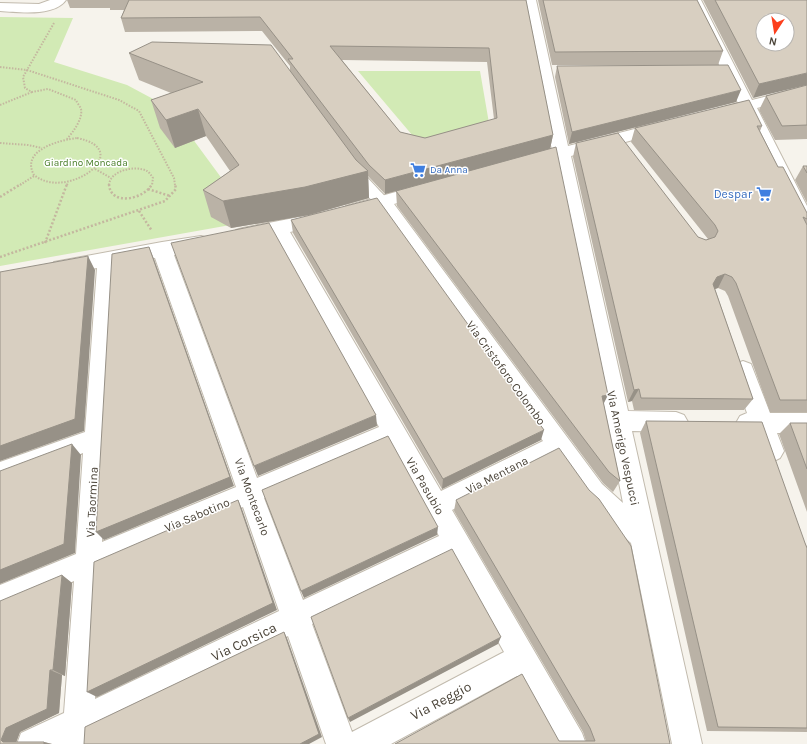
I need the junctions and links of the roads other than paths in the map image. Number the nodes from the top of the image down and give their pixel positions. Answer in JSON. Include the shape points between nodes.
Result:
{"nodes":[{"id":1,"x":58,"y":0,"type":"edge"},
{"id":2,"x":529,"y":0,"type":"edge"},
{"id":3,"x":694,"y":0,"type":"edge"},
{"id":4,"x":0,"y":7,"type":"edge"},
{"id":5,"x":545,"y":72,"type":"junction"},
{"id":6,"x":560,"y":72,"type":"edge"},
{"id":7,"x":807,"y":91,"type":"edge"},
{"id":8,"x":748,"y":106,"type":"junction"},
{"id":9,"x":710,"y":116,"type":"edge"},
{"id":10,"x":679,"y":123,"type":"edge"},
{"id":11,"x":561,"y":153,"type":"junction"},
{"id":12,"x":350,"y":164,"type":"edge"},
{"id":13,"x":516,"y":165,"type":"edge"},
{"id":14,"x":781,"y":172,"type":"junction"},
{"id":15,"x":800,"y":172,"type":"dead end"},
{"id":16,"x":442,"y":185,"type":"edge"},
{"id":17,"x":382,"y":201,"type":"junction"},
{"id":18,"x":807,"y":224,"type":"edge"},
{"id":19,"x":279,"y":228,"type":"junction"},
{"id":20,"x":162,"y":249,"type":"junction"},
{"id":21,"x":107,"y":259,"type":"junction"},
{"id":22,"x":46,"y":270,"type":"edge"},
{"id":23,"x":736,"y":349,"type":"edge"},
{"id":24,"x":617,"y":421,"type":"junction"},
{"id":25,"x":693,"y":422,"type":"edge"},
{"id":26,"x":724,"y":422,"type":"edge"},
{"id":27,"x":762,"y":423,"type":"junction"},
{"id":28,"x":807,"y":424,"type":"edge"},
{"id":29,"x":394,"y":431,"type":"junction"},
{"id":30,"x":96,"y":438,"type":"junction"},
{"id":31,"x":558,"y":445,"type":"junction"},
{"id":32,"x":0,"y":473,"type":"edge"},
{"id":33,"x":779,"y":473,"type":"edge"},
{"id":34,"x":250,"y":492,"type":"junction"},
{"id":35,"x":436,"y":506,"type":"junction"},
{"id":36,"x":641,"y":535,"type":"junction"},
{"id":37,"x":456,"y":541,"type":"junction"},
{"id":38,"x":88,"y":562,"type":"junction"},
{"id":39,"x":0,"y":600,"type":"edge"},
{"id":40,"x":296,"y":618,"type":"junction"},
{"id":41,"x":522,"y":658,"type":"junction"},
{"id":42,"x":78,"y":733,"type":"edge"},
{"id":43,"x":32,"y":744,"type":"edge"},
{"id":44,"x":342,"y":744,"type":"edge"},
{"id":45,"x":360,"y":744,"type":"edge"},
{"id":46,"x":571,"y":744,"type":"edge"},
{"id":47,"x":686,"y":744,"type":"edge"}],
"edges":[{"from":1,"to":4,"type":"street","via":[[39,8]]},
{"from":2,"to":5,"type":"street","name":"Via Amerigo Vespucci"},
{"from":3,"to":8,"type":"street","via":[[724,70]]},
{"from":5,"to":6,"type":"street"},
{"from":5,"to":11,"type":"street","name":"Via Amerigo Vespucci"},
{"from":7,"to":8,"type":"street"},
{"from":8,"to":9,"type":"street"},
{"from":8,"to":14,"type":"street"},
{"from":10,"to":11,"type":"street","via":[[622,145]]},
{"from":11,"to":13,"type":"street"},
{"from":11,"to":24,"type":"street","name":"Via Amerigo Vespucci"},
{"from":12,"to":17,"type":"lane"},
{"from":14,"to":15,"type":"street"},
{"from":14,"to":18,"type":"street"},
{"from":16,"to":17,"type":"street"},
{"from":17,"to":19,"type":"street"},
{"from":17,"to":31,"type":"street","name":"Via Cristoforo Colombo"},
{"from":19,"to":20,"type":"street"},
{"from":19,"to":29,"type":"street","name":"Via Pasubio"},
{"from":20,"to":21,"type":"street"},
{"from":20,"to":34,"type":"street","name":"Via Montecarlo"},
{"from":21,"to":22,"type":"street"},
{"from":21,"to":30,"type":"street","name":"Via Taormina"},
{"from":23,"to":27,"type":"street"},
{"from":24,"to":25,"type":"street"},
{"from":24,"to":36,"type":"street","name":"Via Amerigo Vespucci"},
{"from":26,"to":27,"type":"street"},
{"from":27,"to":28,"type":"street"},
{"from":27,"to":33,"type":"street"},
{"from":29,"to":34,"type":"street","name":"Via Sabotino"},
{"from":29,"to":35,"type":"street","name":"Via Pasubio"},
{"from":30,"to":32,"type":"street"},
{"from":30,"to":38,"type":"street","name":"Via Taormina"},
{"from":31,"to":35,"type":"street","name":"Via Mentana"},
{"from":31,"to":36,"type":"street","name":"Via Cristoforo Colombo","via":[[593,492]]},
{"from":34,"to":38,"type":"street","name":"Via Sabotino"},
{"from":34,"to":40,"type":"street","name":"Via Montecarlo"},
{"from":35,"to":37,"type":"street","name":"Via Pasubio"},
{"from":36,"to":47,"type":"street","name":"Via Amerigo Vespucci"},
{"from":37,"to":40,"type":"street","name":"Via Corsica"},
{"from":37,"to":41,"type":"street","name":"Via Pasubio"},
{"from":38,"to":39,"type":"street","name":"Via Sabotino"},
{"from":38,"to":42,"type":"street","name":"Via Taormina"},
{"from":40,"to":42,"type":"street","name":"Via Corsica"},
{"from":40,"to":44,"type":"street","name":"Via Montecarlo"},
{"from":41,"to":45,"type":"street","name":"Via Reggio"},
{"from":41,"to":46,"type":"street","name":"Via Pasubio"},
{"from":42,"to":43,"type":"street","name":"Via Corsica"}]}
